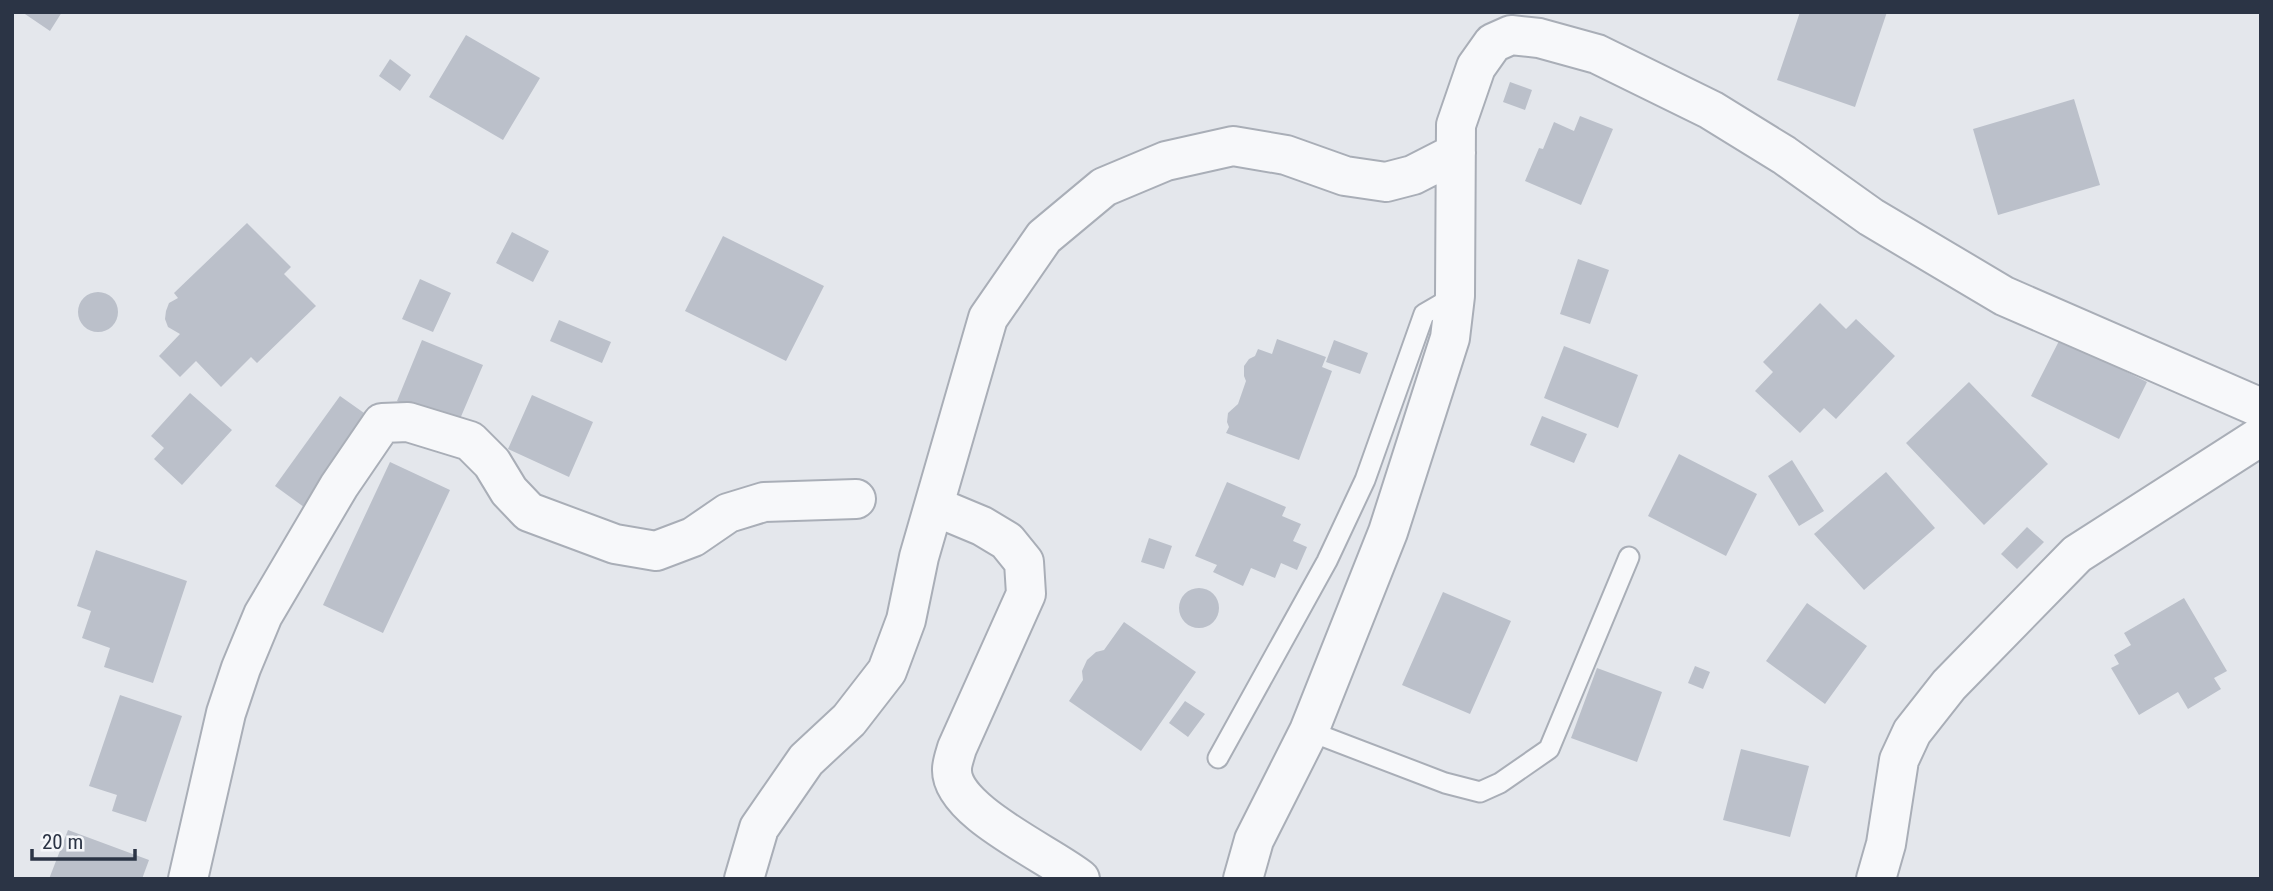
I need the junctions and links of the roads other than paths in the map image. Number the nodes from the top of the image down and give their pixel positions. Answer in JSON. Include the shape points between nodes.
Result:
{"nodes":[{"id":1,"x":1507,"y":24,"type":"edge"},
{"id":2,"x":1456,"y":153,"type":"junction"},
{"id":3,"x":1455,"y":296,"type":"junction"},
{"id":4,"x":2261,"y":408,"type":"edge"},
{"id":5,"x":2261,"y":436,"type":"edge"},
{"id":6,"x":856,"y":499,"type":"dead end"},
{"id":7,"x":934,"y":506,"type":"junction"},
{"id":8,"x":1629,"y":557,"type":"dead end"},
{"id":9,"x":1309,"y":731,"type":"junction"},
{"id":10,"x":1218,"y":758,"type":"dead end"},
{"id":11,"x":188,"y":879,"type":"edge"},
{"id":12,"x":744,"y":879,"type":"edge"},
{"id":13,"x":1080,"y":879,"type":"edge"},
{"id":14,"x":1243,"y":879,"type":"edge"},
{"id":15,"x":1876,"y":879,"type":"edge"}],
"edges":[{"from":1,"to":2,"type":"street","via":[[1476,67],[1456,125]]},
{"from":1,"to":4,"type":"street","via":[[1597,54],[1711,110],[1871,217],[2004,296]]},
{"from":2,"to":3,"type":"street"},
{"from":2,"to":7,"type":"street","via":[[1413,175],[1386,182],[1345,176],[1286,155],[1233,146],[1166,161],[1104,187],[1044,237],[988,318]]},
{"from":3,"to":9,"type":"street","via":[[1450,338],[1388,532]]},
{"from":3,"to":10,"type":"lane","via":[[1424,314],[1360,491],[1327,561]]},
{"from":5,"to":15,"type":"street","via":[[2077,554],[1949,685],[1912,732],[1899,760]]},
{"from":6,"to":11,"type":"street","via":[[764,502],[728,513],[693,537],[656,551],[615,544],[529,512],[470,441],[408,422],[382,423],[263,615],[226,713]]},
{"from":7,"to":12,"type":"street","via":[[906,620],[887,671],[849,720],[806,760],[759,828]]},
{"from":7,"to":13,"type":"street","via":[[1007,541],[1024,562],[1026,594],[957,748],[951,771],[959,794],[984,817]]},
{"from":8,"to":9,"type":"lane","via":[[1549,749],[1500,783],[1480,792],[1445,783]]},
{"from":9,"to":14,"type":"street","via":[[1254,841]]}]}
